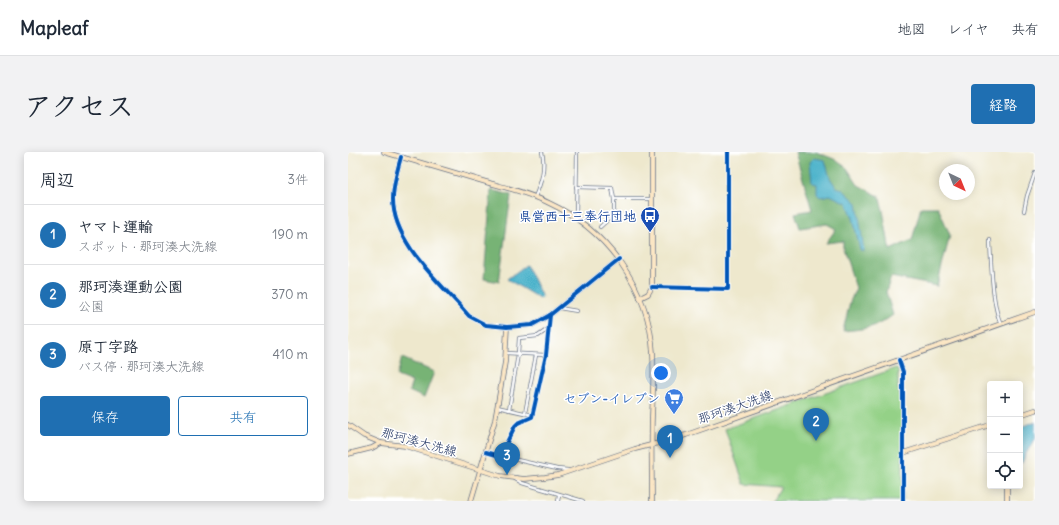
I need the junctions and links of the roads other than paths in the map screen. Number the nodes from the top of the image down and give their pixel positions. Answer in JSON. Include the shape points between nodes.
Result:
{"nodes":[{"id":1,"x":384,"y":152,"type":"edge"},
{"id":2,"x":542,"y":152,"type":"edge"},
{"id":3,"x":577,"y":152,"type":"edge"},
{"id":4,"x":652,"y":152,"type":"edge"},
{"id":5,"x":728,"y":152,"type":"edge"},
{"id":6,"x":401,"y":157,"type":"junction"},
{"id":7,"x":1035,"y":173,"type":"edge"},
{"id":8,"x":576,"y":187,"type":"junction"},
{"id":9,"x":534,"y":197,"type":"junction"},
{"id":10,"x":614,"y":199,"type":"junction"},
{"id":11,"x":652,"y":199,"type":"junction"},
{"id":12,"x":1024,"y":211,"type":"dead end"},
{"id":13,"x":576,"y":218,"type":"junction"},
{"id":14,"x":600,"y":228,"type":"dead end"},
{"id":15,"x":990,"y":240,"type":"dead end"},
{"id":16,"x":619,"y":260,"type":"junction"},
{"id":17,"x":652,"y":287,"type":"junction"},
{"id":18,"x":640,"y":298,"type":"junction"},
{"id":19,"x":558,"y":308,"type":"junction"},
{"id":20,"x":577,"y":311,"type":"dead end"},
{"id":21,"x":1035,"y":312,"type":"edge"},
{"id":22,"x":550,"y":315,"type":"junction"},
{"id":23,"x":1001,"y":324,"type":"junction"},
{"id":24,"x":507,"y":327,"type":"junction"},
{"id":25,"x":549,"y":329,"type":"junction"},
{"id":26,"x":506,"y":353,"type":"junction"},
{"id":27,"x":518,"y":354,"type":"junction"},
{"id":28,"x":536,"y":355,"type":"junction"},
{"id":29,"x":546,"y":355,"type":"junction"},
{"id":30,"x":899,"y":360,"type":"junction"},
{"id":31,"x":497,"y":407,"type":"junction"},
{"id":32,"x":509,"y":410,"type":"junction"},
{"id":33,"x":1035,"y":410,"type":"edge"},
{"id":34,"x":525,"y":413,"type":"junction"},
{"id":35,"x":1023,"y":414,"type":"edge"},
{"id":36,"x":532,"y":415,"type":"junction"},
{"id":37,"x":348,"y":425,"type":"edge"},
{"id":38,"x":987,"y":425,"type":"edge"},
{"id":39,"x":381,"y":443,"type":"junction"},
{"id":40,"x":652,"y":445,"type":"junction"},
{"id":41,"x":486,"y":452,"type":"junction"},
{"id":42,"x":903,"y":452,"type":"junction"},
{"id":43,"x":348,"y":454,"type":"edge"},
{"id":44,"x":500,"y":456,"type":"junction"},
{"id":45,"x":480,"y":470,"type":"junction"},
{"id":46,"x":571,"y":471,"type":"junction"},
{"id":47,"x":514,"y":478,"type":"junction"},
{"id":48,"x":1007,"y":489,"type":"edge"},
{"id":49,"x":559,"y":495,"type":"junction"},
{"id":50,"x":471,"y":501,"type":"edge"},
{"id":51,"x":558,"y":501,"type":"edge"},
{"id":52,"x":582,"y":501,"type":"edge"},
{"id":53,"x":652,"y":501,"type":"edge"},
{"id":54,"x":903,"y":501,"type":"edge"},
{"id":55,"x":1007,"y":501,"type":"edge"}],
"edges":[{"from":1,"to":6,"type":"main road"},
{"from":2,"to":9,"type":"street","via":[[542,180]]},
{"from":3,"to":8,"type":"street"},
{"from":4,"to":11,"type":"main road"},
{"from":5,"to":17,"type":"street","via":[[728,289]]},
{"from":6,"to":9,"type":"main road"},
{"from":6,"to":24,"type":"main road","via":[[393,200],[398,225],[407,244],[469,316],[486,325]]},
{"from":7,"to":12,"type":"street"},
{"from":8,"to":10,"type":"street","via":[[612,188]]},
{"from":8,"to":13,"type":"street"},
{"from":9,"to":13,"type":"main road"},
{"from":10,"to":11,"type":"street"},
{"from":10,"to":14,"type":"street","via":[[614,214]]},
{"from":11,"to":17,"type":"main road"},
{"from":13,"to":16,"type":"main road","via":[[597,235]]},
{"from":15,"to":23,"type":"street","via":[[994,298],[997,318]]},
{"from":16,"to":18,"type":"main road"},
{"from":16,"to":19,"type":"main road"},
{"from":17,"to":18,"type":"main road","via":[[648,294]]},
{"from":18,"to":40,"type":"main road","via":[[653,352]]},
{"from":19,"to":20,"type":"street"},
{"from":19,"to":22,"type":"main road"},
{"from":21,"to":23,"type":"main road","name":"那珂湊大洗線"},
{"from":22,"to":24,"type":"main road","via":[[532,325]]},
{"from":22,"to":25,"type":"street"},
{"from":23,"to":30,"type":"main road","name":"那珂湊大洗線"},
{"from":24,"to":26,"type":"main road"},
{"from":25,"to":27,"type":"street","via":[[538,336],[519,338]]},
{"from":25,"to":29,"type":"street"},
{"from":26,"to":27,"type":"street"},
{"from":26,"to":31,"type":"main road"},
{"from":27,"to":28,"type":"street"},
{"from":27,"to":32,"type":"street"},
{"from":28,"to":29,"type":"street"},
{"from":28,"to":34,"type":"street"},
{"from":29,"to":36,"type":"street"},
{"from":30,"to":40,"type":"main road","name":"那珂湊大洗線"},
{"from":30,"to":42,"type":"main road","via":[[903,372]]},
{"from":31,"to":32,"type":"street"},
{"from":31,"to":41,"type":"main road"},
{"from":32,"to":34,"type":"street"},
{"from":33,"to":35,"type":"main road"},
{"from":34,"to":36,"type":"street"},
{"from":36,"to":44,"type":"street","via":[[532,418],[515,426]]},
{"from":37,"to":39,"type":"main road","name":"那珂湊大洗線"},
{"from":38,"to":42,"type":"main road"},
{"from":39,"to":43,"type":"main road"},
{"from":39,"to":45,"type":"main road","name":"那珂湊大洗線","via":[[405,446]]},
{"from":40,"to":46,"type":"main road","name":"那珂湊大洗線","via":[[635,448]]},
{"from":40,"to":53,"type":"main road"},
{"from":41,"to":44,"type":"street"},
{"from":41,"to":45,"type":"main road"},
{"from":42,"to":54,"type":"main road"},
{"from":44,"to":46,"type":"street"},
{"from":45,"to":47,"type":"main road","name":"那珂湊大洗線"},
{"from":45,"to":50,"type":"main road"},
{"from":46,"to":47,"type":"main road","name":"那珂湊大洗線","via":[[545,477]]},
{"from":47,"to":49,"type":"street"},
{"from":48,"to":55,"type":"main road"},
{"from":49,"to":51,"type":"street"},
{"from":49,"to":52,"type":"street"}]}
